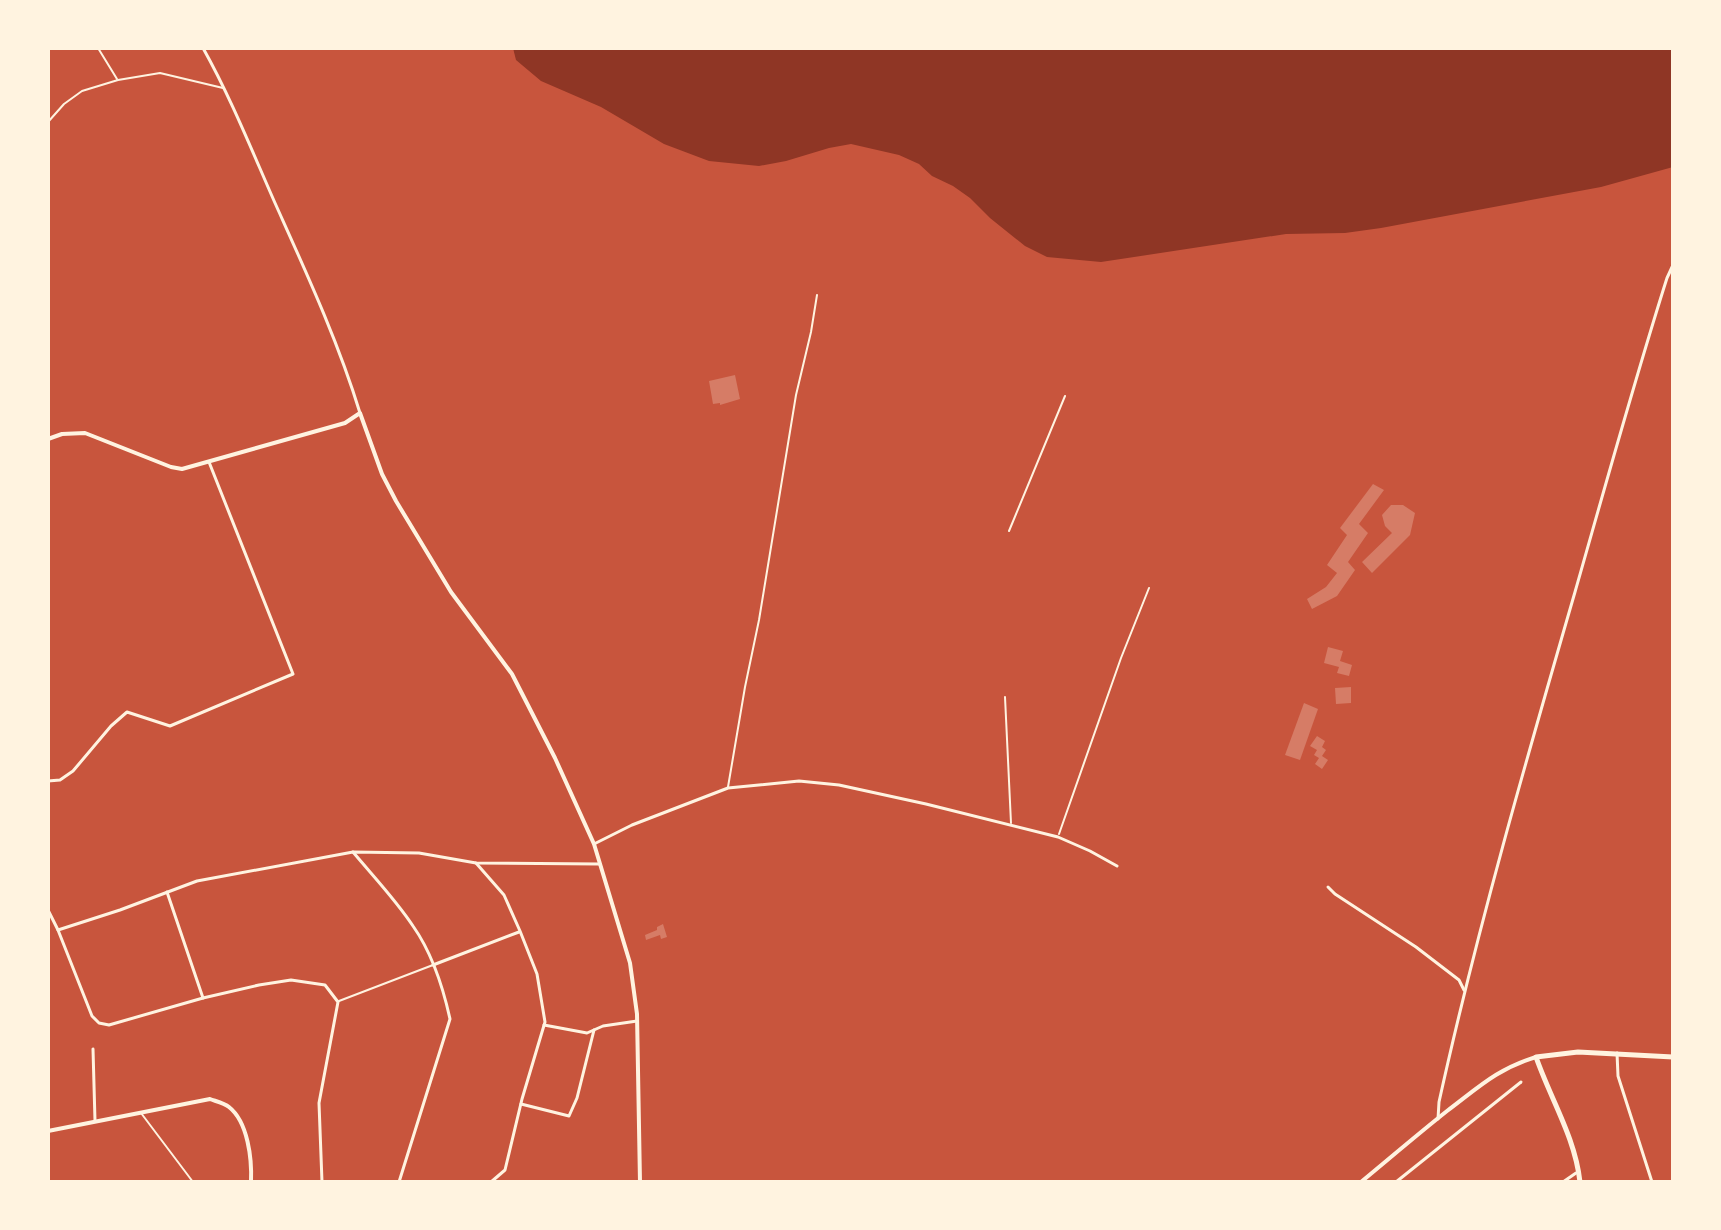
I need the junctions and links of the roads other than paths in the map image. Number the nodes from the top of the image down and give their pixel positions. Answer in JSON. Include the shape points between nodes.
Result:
{"nodes":[{"id":1,"x":98,"y":48,"type":"edge"},
{"id":2,"x":203,"y":48,"type":"edge"},
{"id":3,"x":118,"y":80,"type":"junction"},
{"id":4,"x":224,"y":88,"type":"junction"},
{"id":5,"x":48,"y":122,"type":"edge"},
{"id":6,"x":1673,"y":263,"type":"edge"},
{"id":7,"x":817,"y":295,"type":"dead end"},
{"id":8,"x":1065,"y":396,"type":"dead end"},
{"id":9,"x":360,"y":413,"type":"junction"},
{"id":10,"x":48,"y":439,"type":"edge"},
{"id":11,"x":209,"y":462,"type":"junction"},
{"id":12,"x":1009,"y":531,"type":"dead end"},
{"id":13,"x":1149,"y":588,"type":"dead end"},
{"id":14,"x":1005,"y":697,"type":"dead end"},
{"id":15,"x":48,"y":781,"type":"edge"},
{"id":16,"x":728,"y":788,"type":"junction"},
{"id":17,"x":1011,"y":825,"type":"junction"},
{"id":18,"x":1058,"y":837,"type":"junction"},
{"id":19,"x":594,"y":844,"type":"junction"},
{"id":20,"x":353,"y":852,"type":"junction"},
{"id":21,"x":476,"y":863,"type":"junction"},
{"id":22,"x":600,"y":864,"type":"junction"},
{"id":23,"x":1117,"y":866,"type":"dead end"},
{"id":24,"x":1328,"y":887,"type":"dead end"},
{"id":25,"x":167,"y":892,"type":"junction"},
{"id":26,"x":48,"y":910,"type":"edge"},
{"id":27,"x":58,"y":930,"type":"junction"},
{"id":28,"x":520,"y":931,"type":"junction"},
{"id":29,"x":433,"y":965,"type":"junction"},
{"id":30,"x":1464,"y":991,"type":"junction"},
{"id":31,"x":203,"y":998,"type":"junction"},
{"id":32,"x":338,"y":1002,"type":"junction"},
{"id":33,"x":637,"y":1021,"type":"junction"},
{"id":34,"x":544,"y":1025,"type":"junction"},
{"id":35,"x":594,"y":1030,"type":"junction"},
{"id":36,"x":93,"y":1049,"type":"dead end"},
{"id":37,"x":1617,"y":1053,"type":"junction"},
{"id":38,"x":1536,"y":1057,"type":"junction"},
{"id":39,"x":1673,"y":1057,"type":"edge"},
{"id":40,"x":1521,"y":1082,"type":"dead end"},
{"id":41,"x":521,"y":1104,"type":"junction"},
{"id":42,"x":140,"y":1112,"type":"junction"},
{"id":43,"x":1438,"y":1119,"type":"junction"},
{"id":44,"x":95,"y":1121,"type":"junction"},
{"id":45,"x":48,"y":1131,"type":"edge"},
{"id":46,"x":1579,"y":1171,"type":"junction"},
{"id":47,"x":193,"y":1182,"type":"edge"},
{"id":48,"x":251,"y":1182,"type":"edge"},
{"id":49,"x":322,"y":1182,"type":"edge"},
{"id":50,"x":399,"y":1182,"type":"edge"},
{"id":51,"x":491,"y":1182,"type":"edge"},
{"id":52,"x":640,"y":1182,"type":"edge"},
{"id":53,"x":1361,"y":1182,"type":"edge"},
{"id":54,"x":1396,"y":1182,"type":"edge"},
{"id":55,"x":1563,"y":1182,"type":"edge"},
{"id":56,"x":1580,"y":1182,"type":"edge"},
{"id":57,"x":1652,"y":1182,"type":"edge"}],
"edges":[{"from":1,"to":3,"type":"street"},
{"from":2,"to":4,"type":"street"},
{"from":3,"to":4,"type":"street","via":[[160,73]]},
{"from":3,"to":5,"type":"street","via":[[82,91]]},
{"from":4,"to":9,"type":"street","via":[[342,357]]},
{"from":6,"to":30,"type":"street","via":[[1627,405]]},
{"from":7,"to":16,"type":"street"},
{"from":8,"to":12,"type":"street"},
{"from":9,"to":11,"type":"street","via":[[345,423]]},
{"from":9,"to":19,"type":"street","via":[[396,501],[451,592],[512,674]]},
{"from":10,"to":11,"type":"street","via":[[85,433],[171,467]]},
{"from":11,"to":15,"type":"street","via":[[293,674],[170,726],[127,712],[73,771]]},
{"from":13,"to":18,"type":"street"},
{"from":14,"to":17,"type":"street"},
{"from":16,"to":17,"type":"street","via":[[799,781],[839,785]]},
{"from":16,"to":19,"type":"street"},
{"from":17,"to":18,"type":"street"},
{"from":18,"to":23,"type":"street"},
{"from":19,"to":22,"type":"street"},
{"from":20,"to":21,"type":"street","via":[[419,853]]},
{"from":20,"to":25,"type":"street","via":[[197,881]]},
{"from":20,"to":29,"type":"street","via":[[414,927]]},
{"from":21,"to":22,"type":"street"},
{"from":21,"to":28,"type":"street","via":[[504,895]]},
{"from":22,"to":33,"type":"street","via":[[630,963]]},
{"from":24,"to":30,"type":"street","via":[[1450,972]]},
{"from":25,"to":27,"type":"street"},
{"from":25,"to":31,"type":"street"},
{"from":26,"to":27,"type":"street"},
{"from":27,"to":31,"type":"street","via":[[99,1023],[109,1025]]},
{"from":28,"to":29,"type":"street"},
{"from":28,"to":34,"type":"street","via":[[537,974]]},
{"from":29,"to":32,"type":"street"},
{"from":29,"to":50,"type":"street","via":[[450,1019]]},
{"from":30,"to":43,"type":"street"},
{"from":31,"to":32,"type":"street","via":[[291,980],[325,985]]},
{"from":32,"to":49,"type":"street","via":[[319,1103]]},
{"from":33,"to":35,"type":"street"},
{"from":33,"to":52,"type":"street"},
{"from":34,"to":35,"type":"street"},
{"from":34,"to":41,"type":"street"},
{"from":35,"to":41,"type":"street","via":[[569,1116]]},
{"from":36,"to":44,"type":"street"},
{"from":37,"to":38,"type":"main road"},
{"from":37,"to":39,"type":"main road"},
{"from":37,"to":57,"type":"street","via":[[1618,1076]]},
{"from":38,"to":43,"type":"street","via":[[1493,1076]]},
{"from":38,"to":46,"type":"main road","via":[[1570,1134]]},
{"from":40,"to":54,"type":"street"},
{"from":41,"to":51,"type":"street","via":[[505,1170]]},
{"from":42,"to":44,"type":"street"},
{"from":42,"to":47,"type":"street"},
{"from":42,"to":48,"type":"street","via":[[210,1099],[229,1107],[248,1140]]},
{"from":43,"to":53,"type":"street"},
{"from":44,"to":45,"type":"street"},
{"from":46,"to":55,"type":"street"},
{"from":46,"to":56,"type":"main road"}]}
